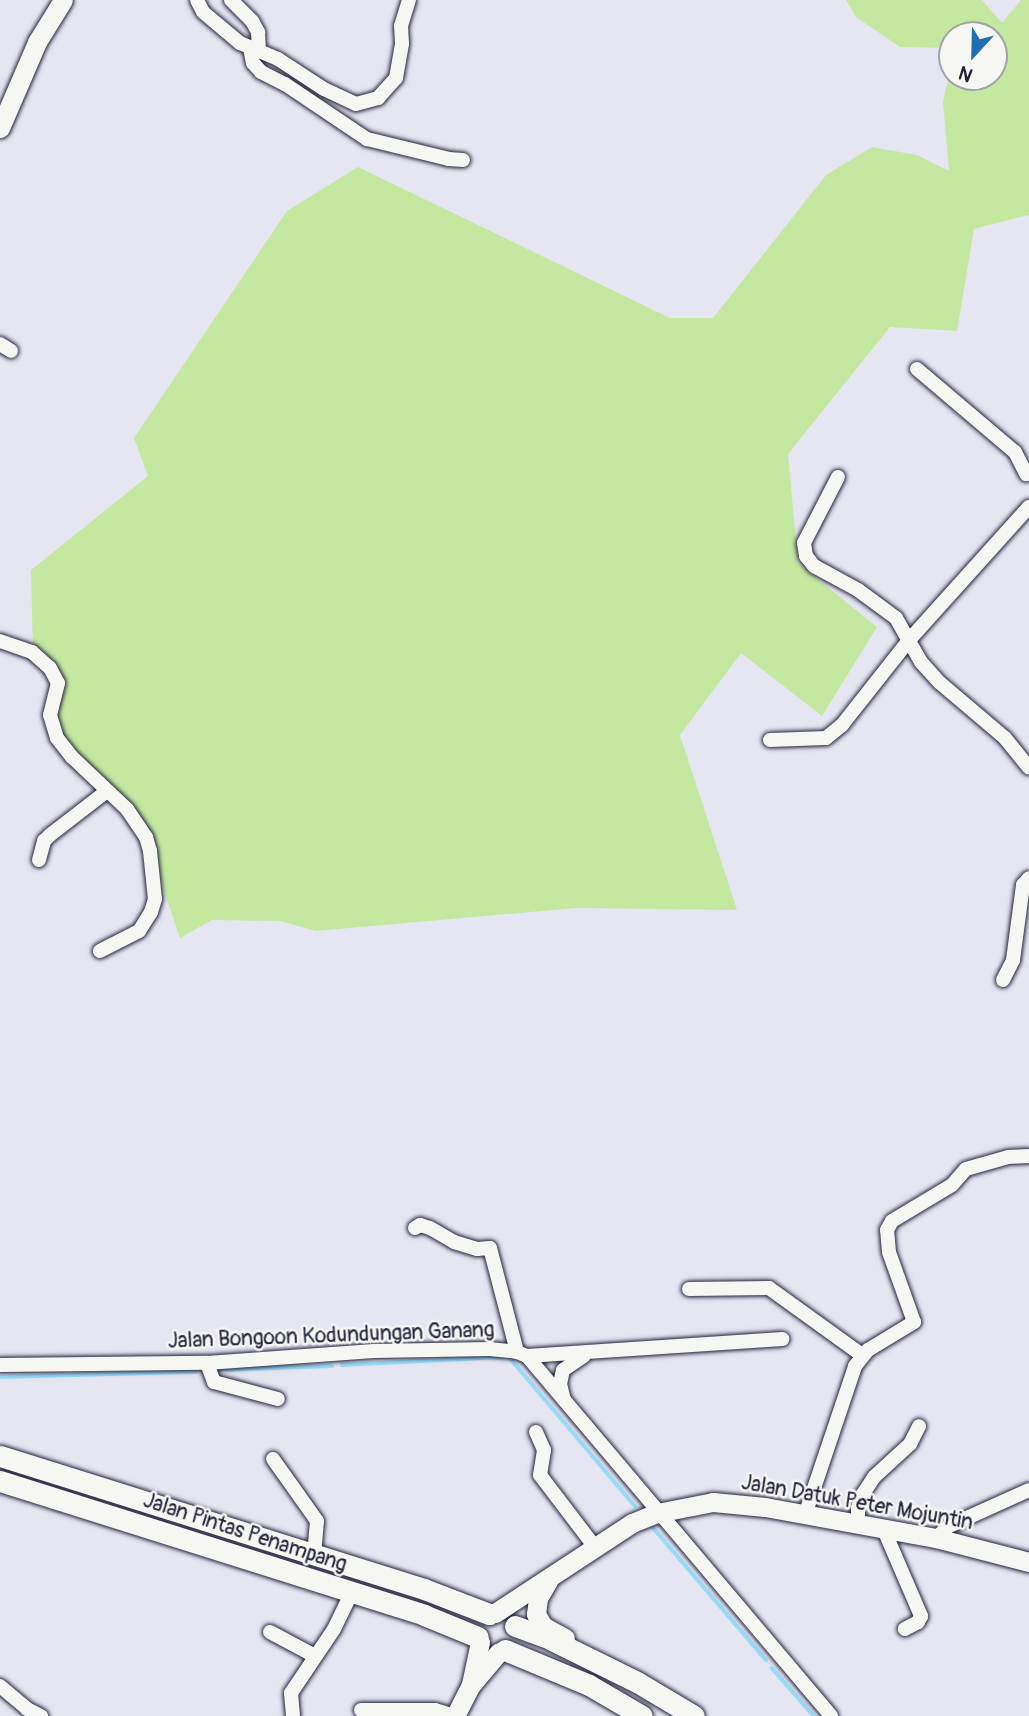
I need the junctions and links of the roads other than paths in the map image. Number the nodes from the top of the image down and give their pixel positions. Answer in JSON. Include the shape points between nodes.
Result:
{"nodes":[{"id":1,"x":63,"y":0,"type":"edge"},
{"id":2,"x":197,"y":0,"type":"edge"},
{"id":3,"x":231,"y":0,"type":"edge"},
{"id":4,"x":409,"y":0,"type":"edge"},
{"id":5,"x":255,"y":50,"type":"junction"},
{"id":6,"x":6,"y":95,"type":"edge"},
{"id":7,"x":0,"y":128,"type":"edge"},
{"id":8,"x":463,"y":160,"type":"dead end"},
{"id":9,"x":917,"y":369,"type":"dead end"},
{"id":10,"x":1028,"y":476,"type":"edge"},
{"id":11,"x":838,"y":477,"type":"dead end"},
{"id":12,"x":1029,"y":507,"type":"edge"},
{"id":13,"x":910,"y":639,"type":"junction"},
{"id":14,"x":0,"y":641,"type":"edge"},
{"id":15,"x":770,"y":740,"type":"dead end"},
{"id":16,"x":1029,"y":768,"type":"edge"},
{"id":17,"x":107,"y":791,"type":"junction"},
{"id":18,"x":39,"y":860,"type":"dead end"},
{"id":19,"x":1029,"y":878,"type":"edge"},
{"id":20,"x":100,"y":951,"type":"dead end"},
{"id":21,"x":1003,"y":980,"type":"dead end"},
{"id":22,"x":1029,"y":1156,"type":"edge"},
{"id":23,"x":415,"y":1228,"type":"dead end"},
{"id":24,"x":689,"y":1289,"type":"dead end"},
{"id":25,"x":782,"y":1339,"type":"dead end"},
{"id":26,"x":589,"y":1353,"type":"junction"},
{"id":27,"x":522,"y":1354,"type":"junction"},
{"id":28,"x":862,"y":1355,"type":"junction"},
{"id":29,"x":207,"y":1363,"type":"junction"},
{"id":30,"x":0,"y":1365,"type":"edge"},
{"id":31,"x":278,"y":1399,"type":"dead end"},
{"id":32,"x":564,"y":1401,"type":"junction"},
{"id":33,"x":919,"y":1426,"type":"dead end"},
{"id":34,"x":536,"y":1432,"type":"dead end"},
{"id":35,"x":0,"y":1456,"type":"edge"},
{"id":36,"x":273,"y":1459,"type":"dead end"},
{"id":37,"x":0,"y":1481,"type":"edge"},
{"id":38,"x":1029,"y":1490,"type":"edge"},
{"id":39,"x":657,"y":1513,"type":"junction"},
{"id":40,"x":805,"y":1515,"type":"junction"},
{"id":41,"x":858,"y":1525,"type":"junction"},
{"id":42,"x":884,"y":1530,"type":"junction"},
{"id":43,"x":936,"y":1538,"type":"junction"},
{"id":44,"x":594,"y":1546,"type":"junction"},
{"id":45,"x":314,"y":1554,"type":"junction"},
{"id":46,"x":1029,"y":1562,"type":"edge"},
{"id":47,"x":551,"y":1577,"type":"junction"},
{"id":48,"x":352,"y":1592,"type":"junction"},
{"id":49,"x":492,"y":1614,"type":"junction"},
{"id":50,"x":515,"y":1626,"type":"junction"},
{"id":51,"x":905,"y":1629,"type":"dead end"},
{"id":52,"x":270,"y":1632,"type":"dead end"},
{"id":53,"x":479,"y":1640,"type":"junction"},
{"id":54,"x":502,"y":1651,"type":"junction"},
{"id":55,"x":315,"y":1656,"type":"junction"},
{"id":56,"x":620,"y":1673,"type":"junction"},
{"id":57,"x":471,"y":1685,"type":"junction"},
{"id":58,"x":0,"y":1686,"type":"edge"},
{"id":59,"x":361,"y":1710,"type":"dead end"},
{"id":60,"x":41,"y":1716,"type":"edge"},
{"id":61,"x":293,"y":1716,"type":"edge"},
{"id":62,"x":455,"y":1716,"type":"edge"},
{"id":63,"x":642,"y":1716,"type":"edge"},
{"id":64,"x":694,"y":1716,"type":"edge"},
{"id":65,"x":831,"y":1716,"type":"edge"}],
"edges":[{"from":1,"to":6,"type":"main road"},
{"from":2,"to":5,"type":"street","via":[[203,12]]},
{"from":3,"to":5,"type":"street","via":[[258,32]]},
{"from":4,"to":5,"type":"street","via":[[401,26],[396,78],[378,98],[356,104]]},
{"from":5,"to":8,"type":"street","via":[[253,63],[261,72],[367,139]]},
{"from":6,"to":7,"type":"main road"},
{"from":9,"to":10,"type":"street","via":[[1015,452]]},
{"from":11,"to":13,"type":"street","via":[[804,543],[806,556],[814,566],[896,618]]},
{"from":12,"to":13,"type":"street"},
{"from":13,"to":15,"type":"street","via":[[842,725],[826,737]]},
{"from":13,"to":16,"type":"street","via":[[921,662],[939,682],[1005,738]]},
{"from":14,"to":17,"type":"street","via":[[32,652],[50,668],[58,684],[50,715],[52,729],[62,747]]},
{"from":17,"to":18,"type":"street","via":[[44,841]]},
{"from":17,"to":20,"type":"street","via":[[127,809],[146,837],[153,861],[155,900],[139,931]]},
{"from":19,"to":21,"type":"street","via":[[1023,885],[1013,960]]},
{"from":22,"to":28,"type":"street","via":[[966,1169],[952,1185],[892,1221],[887,1230],[889,1252],[914,1322]]},
{"from":23,"to":27,"type":"street","via":[[430,1228],[477,1249],[490,1248]]},
{"from":24,"to":28,"type":"street","via":[[769,1288]]},
{"from":25,"to":26,"type":"street","name":"Jalan Bongoon Kodundungan Ganang"},
{"from":26,"to":27,"type":"street","name":"Jalan Bongoon Kodundungan Ganang"},
{"from":26,"to":32,"type":"street","via":[[563,1370]]},
{"from":27,"to":29,"type":"street","name":"Jalan Bongoon Kodundungan Ganang","via":[[490,1349],[374,1351]]},
{"from":27,"to":32,"type":"street"},
{"from":28,"to":40,"type":"street","via":[[850,1378]]},
{"from":29,"to":30,"type":"street","name":"Jalan Bongoon Kodundungan Ganang"},
{"from":29,"to":31,"type":"street","via":[[214,1382]]},
{"from":32,"to":39,"type":"street"},
{"from":33,"to":41,"type":"street","via":[[910,1444],[874,1477],[863,1494]]},
{"from":34,"to":44,"type":"street","via":[[544,1450],[540,1475]]},
{"from":35,"to":45,"type":"main road","name":"Jalan Pintas Penampang"},
{"from":36,"to":45,"type":"street","via":[[317,1521]]},
{"from":37,"to":48,"type":"main road","name":"Jalan Pintas Penampang"},
{"from":38,"to":43,"type":"street","via":[[949,1527]]},
{"from":39,"to":40,"type":"main road","name":"Jalan Datuk Peter Mojuntin","via":[[713,1502]]},
{"from":39,"to":44,"type":"main road","name":"Jalan Datuk Peter Mojuntin"},
{"from":39,"to":65,"type":"street"},
{"from":40,"to":41,"type":"main road","name":"Jalan Datuk Peter Mojuntin"},
{"from":41,"to":42,"type":"main road","name":"Jalan Datuk Peter Mojuntin"},
{"from":42,"to":43,"type":"main road","name":"Jalan Datuk Peter Mojuntin"},
{"from":42,"to":51,"type":"street","via":[[922,1616]]},
{"from":43,"to":46,"type":"main road","name":"Jalan Datuk Peter Mojuntin"},
{"from":44,"to":47,"type":"main road","name":"Jalan Datuk Peter Mojuntin"},
{"from":45,"to":49,"type":"main road","name":"Jalan Pintas Penampang"},
{"from":47,"to":49,"type":"main road","name":"Jalan Datuk Peter Mojuntin"},
{"from":47,"to":56,"type":"main road","via":[[535,1606],[538,1619]]},
{"from":48,"to":53,"type":"main road","name":"Jalan Pintas Penampang","via":[[424,1615]]},
{"from":48,"to":55,"type":"street"},
{"from":49,"to":50,"type":"main road","via":[[506,1615]]},
{"from":49,"to":53,"type":"main road","via":[[480,1621]]},
{"from":50,"to":54,"type":"main road","via":[[513,1643]]},
{"from":50,"to":56,"type":"main road"},
{"from":52,"to":55,"type":"street"},
{"from":53,"to":54,"type":"main road","via":[[488,1650]]},
{"from":53,"to":57,"type":"main road"},
{"from":54,"to":57,"type":"main road"},
{"from":54,"to":63,"type":"main road","via":[[589,1685]]},
{"from":55,"to":61,"type":"street","via":[[291,1693]]},
{"from":56,"to":64,"type":"main road"},
{"from":57,"to":62,"type":"main road"},
{"from":58,"to":60,"type":"street"},
{"from":59,"to":62,"type":"street","via":[[435,1710]]}]}
